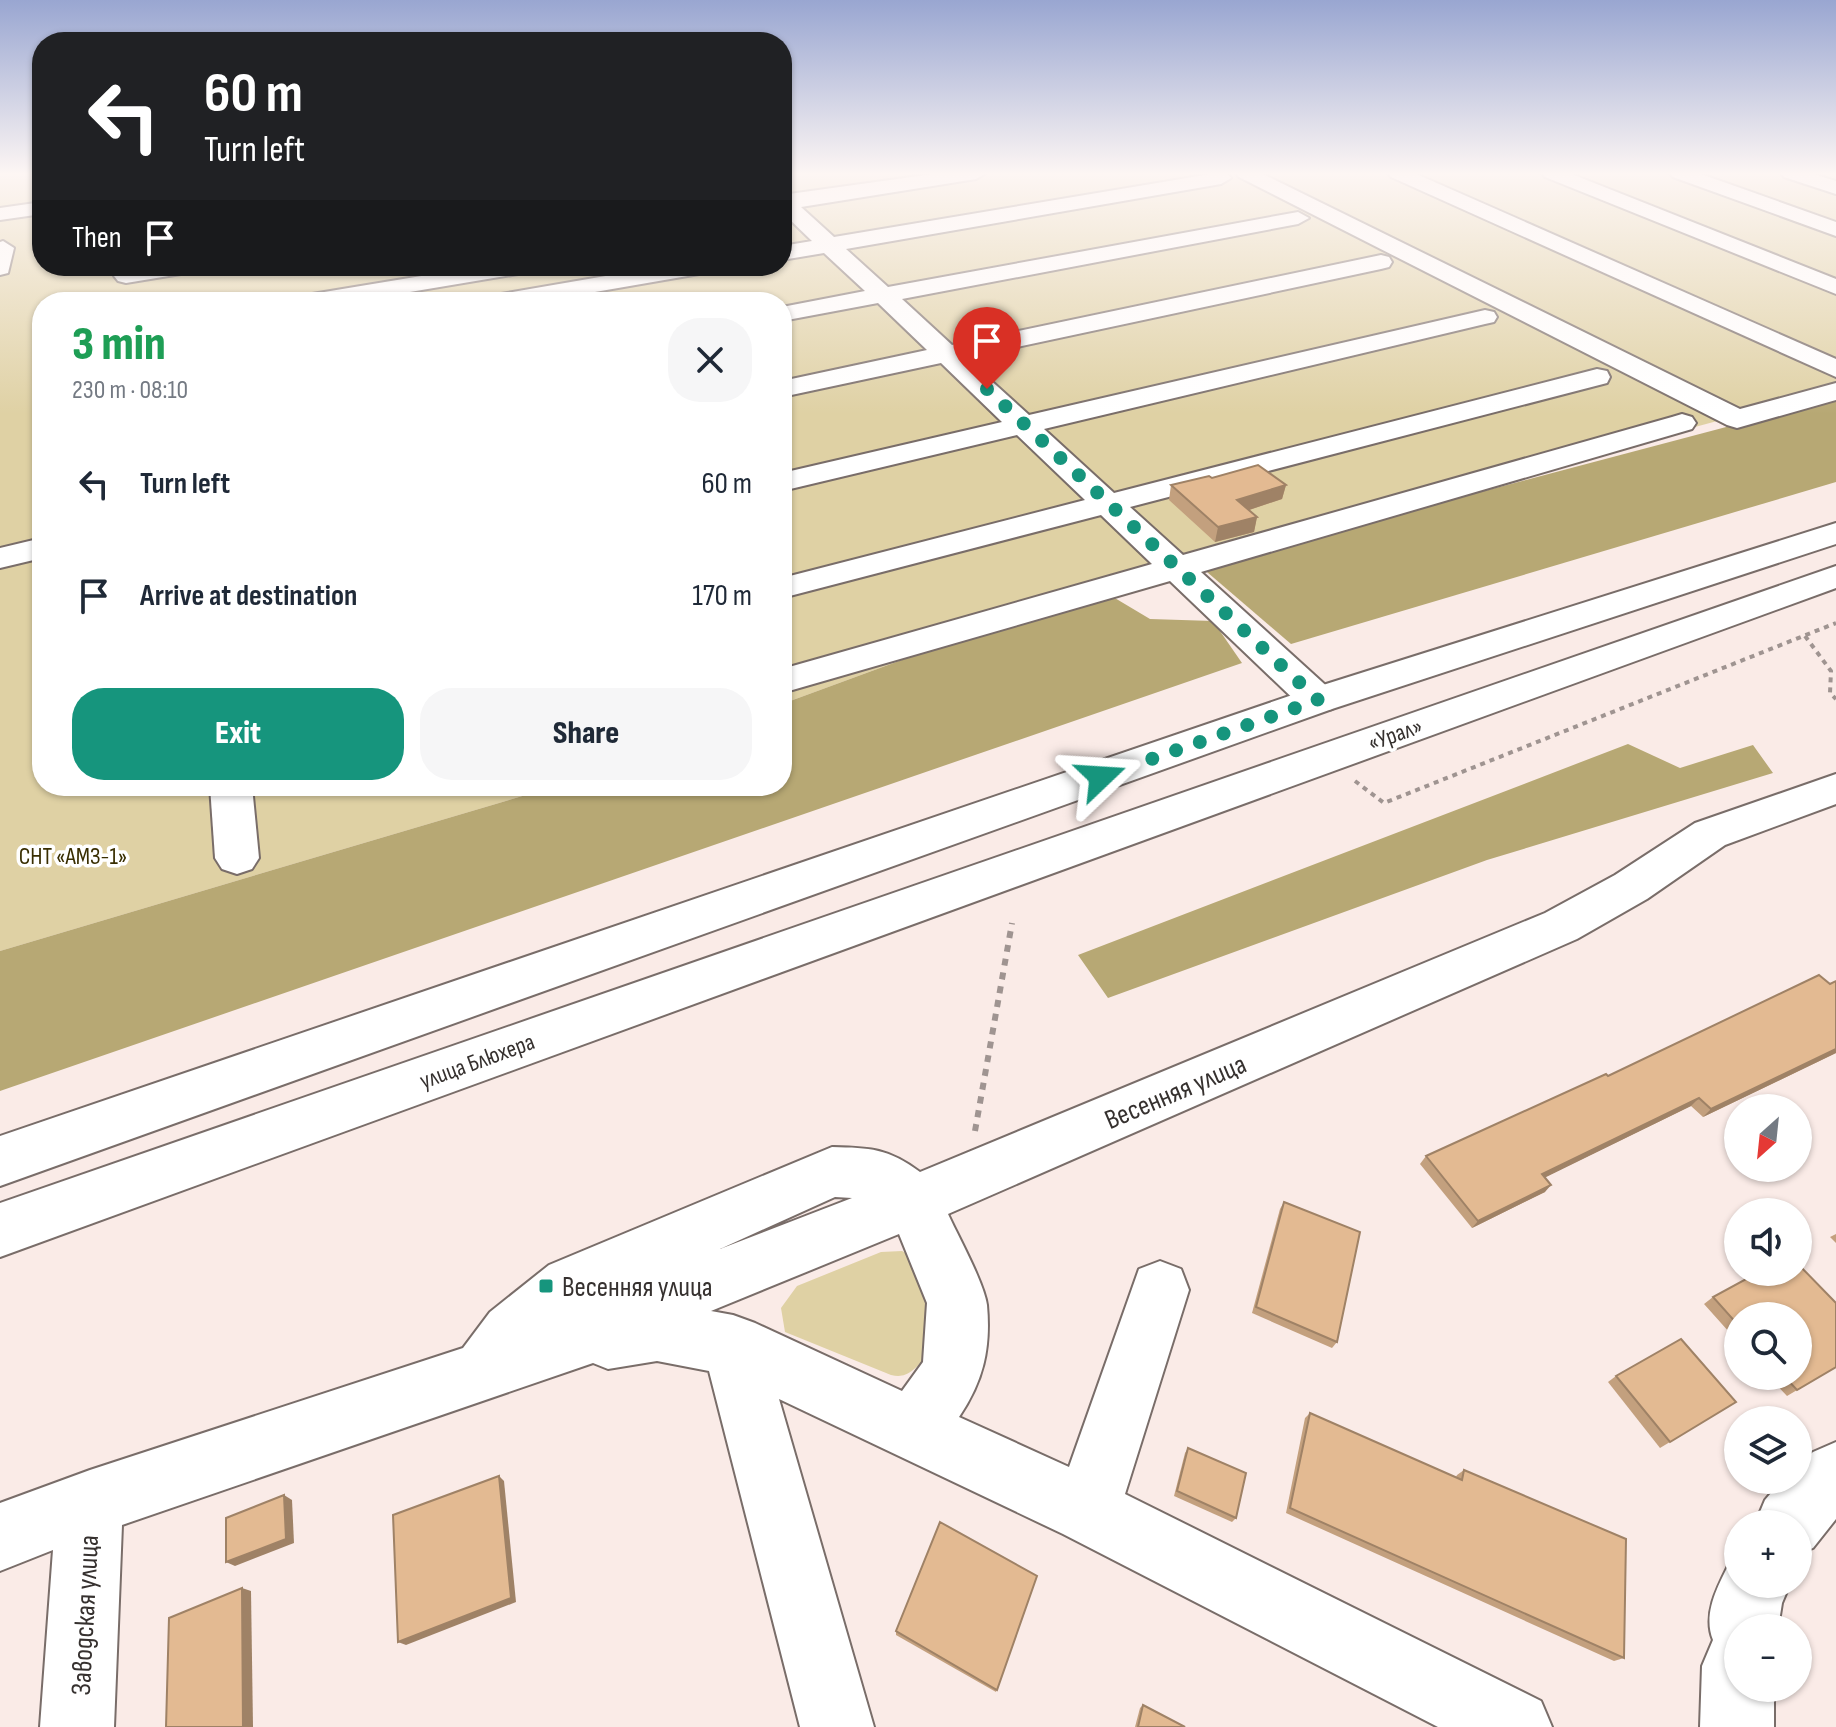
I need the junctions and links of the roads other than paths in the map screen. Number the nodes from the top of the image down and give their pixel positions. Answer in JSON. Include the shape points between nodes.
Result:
{"nodes":[{"id":1,"x":830,"y":254,"type":"edge"},
{"id":2,"x":1105,"y":254,"type":"edge"},
{"id":3,"x":1365,"y":254,"type":"edge"},
{"id":4,"x":1393,"y":254,"type":"edge"},
{"id":5,"x":1578,"y":254,"type":"edge"},
{"id":6,"x":1753,"y":254,"type":"edge"},
{"id":7,"x":1773,"y":254,"type":"edge"},
{"id":8,"x":1381,"y":262,"type":"junction"},
{"id":9,"x":477,"y":276,"type":"edge"},
{"id":10,"x":647,"y":276,"type":"edge"},
{"id":11,"x":1836,"y":278,"type":"edge"},
{"id":12,"x":1836,"y":287,"type":"edge"},
{"id":13,"x":402,"y":292,"type":"edge"},
{"id":14,"x":553,"y":292,"type":"edge"},
{"id":15,"x":876,"y":296,"type":"junction"},
{"id":16,"x":792,"y":312,"type":"edge"},
{"id":17,"x":1485,"y":317,"type":"junction"},
{"id":18,"x":1541,"y":347,"type":"dead end"},
{"id":19,"x":940,"y":355,"type":"junction"},
{"id":20,"x":1569,"y":362,"type":"dead end"},
{"id":21,"x":1836,"y":369,"type":"edge"},
{"id":22,"x":792,"y":387,"type":"edge"},
{"id":23,"x":1836,"y":391,"type":"edge"},
{"id":24,"x":1658,"y":410,"type":"dead end"},
{"id":25,"x":1017,"y":427,"type":"junction"},
{"id":26,"x":792,"y":480,"type":"edge"},
{"id":27,"x":1101,"y":505,"type":"junction"},
{"id":28,"x":1836,"y":533,"type":"edge"},
{"id":29,"x":32,"y":550,"type":"edge"},
{"id":30,"x":0,"y":558,"type":"edge"},
{"id":31,"x":1171,"y":562,"type":"junction"},
{"id":32,"x":1836,"y":576,"type":"edge"},
{"id":33,"x":792,"y":585,"type":"edge"},
{"id":34,"x":792,"y":678,"type":"edge"},
{"id":35,"x":1318,"y":700,"type":"junction"},
{"id":36,"x":1836,"y":788,"type":"edge"},
{"id":37,"x":232,"y":796,"type":"edge"},
{"id":38,"x":237,"y":858,"type":"dead end"},
{"id":39,"x":954,"y":891,"type":"joint"},
{"id":40,"x":0,"y":1161,"type":"edge"},
{"id":41,"x":940,"y":1190,"type":"junction"},
{"id":42,"x":0,"y":1230,"type":"edge"},
{"id":43,"x":1160,"y":1290,"type":"dead end"},
{"id":44,"x":733,"y":1345,"type":"junction"},
{"id":45,"x":562,"y":1346,"type":"junction"},
{"id":46,"x":483,"y":1372,"type":"junction"},
{"id":47,"x":913,"y":1429,"type":"junction"},
{"id":48,"x":1836,"y":1475,"type":"edge"},
{"id":49,"x":90,"y":1503,"type":"junction"},
{"id":50,"x":1087,"y":1510,"type":"junction"},
{"id":51,"x":1800,"y":1510,"type":"edge"},
{"id":52,"x":0,"y":1537,"type":"edge"},
{"id":53,"x":1737,"y":1702,"type":"edge"},
{"id":54,"x":77,"y":1727,"type":"edge"},
{"id":55,"x":837,"y":1727,"type":"edge"},
{"id":56,"x":1515,"y":1727,"type":"edge"},
{"id":57,"x":1737,"y":1727,"type":"edge"}],
"edges":[{"from":1,"to":15,"type":"main road"},
{"from":2,"to":15,"type":"main road"},
{"from":3,"to":8,"type":"main road"},
{"from":4,"to":23,"type":"main road","via":[[1737,419]]},
{"from":5,"to":21,"type":"main road"},
{"from":6,"to":12,"type":"main road"},
{"from":7,"to":11,"type":"main road"},
{"from":8,"to":17,"type":"main road"},
{"from":8,"to":19,"type":"main road"},
{"from":9,"to":13,"type":"main road"},
{"from":10,"to":14,"type":"main road"},
{"from":15,"to":16,"type":"main road"},
{"from":15,"to":19,"type":"main road"},
{"from":17,"to":18,"type":"main road"},
{"from":17,"to":25,"type":"main road"},
{"from":19,"to":22,"type":"main road"},
{"from":19,"to":25,"type":"main road"},
{"from":20,"to":27,"type":"main road","via":[[1609,384]]},
{"from":24,"to":31,"type":"main road","via":[[1682,423]]},
{"from":25,"to":26,"type":"main road"},
{"from":25,"to":27,"type":"main road"},
{"from":27,"to":31,"type":"main road"},
{"from":27,"to":33,"type":"main road"},
{"from":28,"to":35,"type":"main road"},
{"from":29,"to":30,"type":"main road"},
{"from":31,"to":34,"type":"main road"},
{"from":31,"to":35,"type":"main road"},
{"from":32,"to":39,"type":"main road","name":"«Урал»"},
{"from":35,"to":40,"type":"main road"},
{"from":36,"to":41,"type":"main road","name":"Весенняя улица","via":[[1710,834],[1561,926]]},
{"from":37,"to":38,"type":"main road"},
{"from":39,"to":42,"type":"main road","name":"улица Блюхера"},
{"from":41,"to":45,"type":"main road","name":"Весенняя улица"},
{"from":41,"to":46,"type":"main road","via":[[879,1174],[832,1172],[570,1286],[511,1333]]},
{"from":41,"to":47,"type":"main road","via":[[957,1303],[953,1372]]},
{"from":43,"to":50,"type":"main road"},
{"from":44,"to":45,"type":"main road","via":[[657,1331]]},
{"from":44,"to":47,"type":"main road"},
{"from":44,"to":55,"type":"main road"},
{"from":45,"to":46,"type":"main road","name":"Весенняя улица"},
{"from":46,"to":49,"type":"main road","name":"Весенняя улица"},
{"from":47,"to":50,"type":"main road"},
{"from":48,"to":51,"type":"main road"},
{"from":49,"to":52,"type":"main road","name":"Весенняя улица"},
{"from":49,"to":54,"type":"main road","name":"Заводская улица"},
{"from":50,"to":56,"type":"main road"},
{"from":53,"to":57,"type":"main road"}]}
